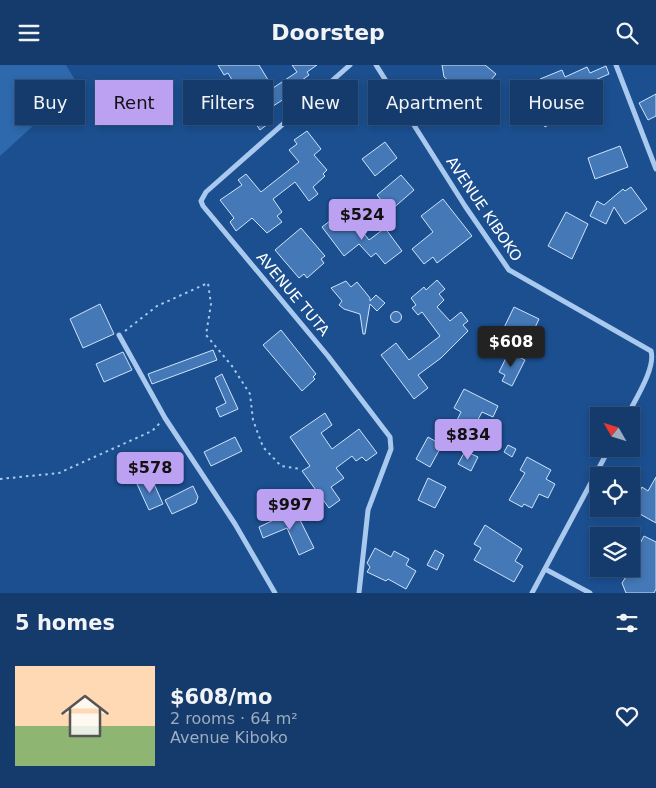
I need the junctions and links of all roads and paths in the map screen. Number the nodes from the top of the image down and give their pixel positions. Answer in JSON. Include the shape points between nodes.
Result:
{"nodes":[{"id":1,"x":350,"y":65,"type":"edge"},
{"id":2,"x":376,"y":65,"type":"edge"},
{"id":3,"x":616,"y":65,"type":"edge"},
{"id":4,"x":656,"y":169,"type":"edge"},
{"id":5,"x":119,"y":335,"type":"joint"},
{"id":6,"x":632,"y":407,"type":"edge"},
{"id":7,"x":164,"y":418,"type":"junction"},
{"id":8,"x":605,"y":457,"type":"edge"},
{"id":9,"x":301,"y":469,"type":"dead end"},
{"id":10,"x":0,"y":479,"type":"edge"},
{"id":11,"x":545,"y":569,"type":"junction"},
{"id":12,"x":275,"y":593,"type":"edge"},
{"id":13,"x":359,"y":593,"type":"edge"},
{"id":14,"x":532,"y":593,"type":"edge"},
{"id":15,"x":590,"y":593,"type":"edge"}],
"edges":[{"from":1,"to":13,"type":"street","name":"AVENUE TUTA","via":[[206,192],[201,201],[390,437],[390,449],[368,510]]},
{"from":2,"to":6,"type":"street","name":"AVENUE KIBOKO","via":[[509,270],[651,351],[652,369]]},
{"from":3,"to":4,"type":"street"},
{"from":5,"to":7,"type":"street"},
{"from":5,"to":9,"type":"path","via":[[157,306],[208,283],[211,304],[206,335],[250,394],[253,420],[263,447],[281,466]]},
{"from":7,"to":10,"type":"path","via":[[152,431],[59,473]]},
{"from":7,"to":12,"type":"street","via":[[235,524]]},
{"from":8,"to":11,"type":"street"},
{"from":11,"to":14,"type":"street"},
{"from":11,"to":15,"type":"street"}]}
